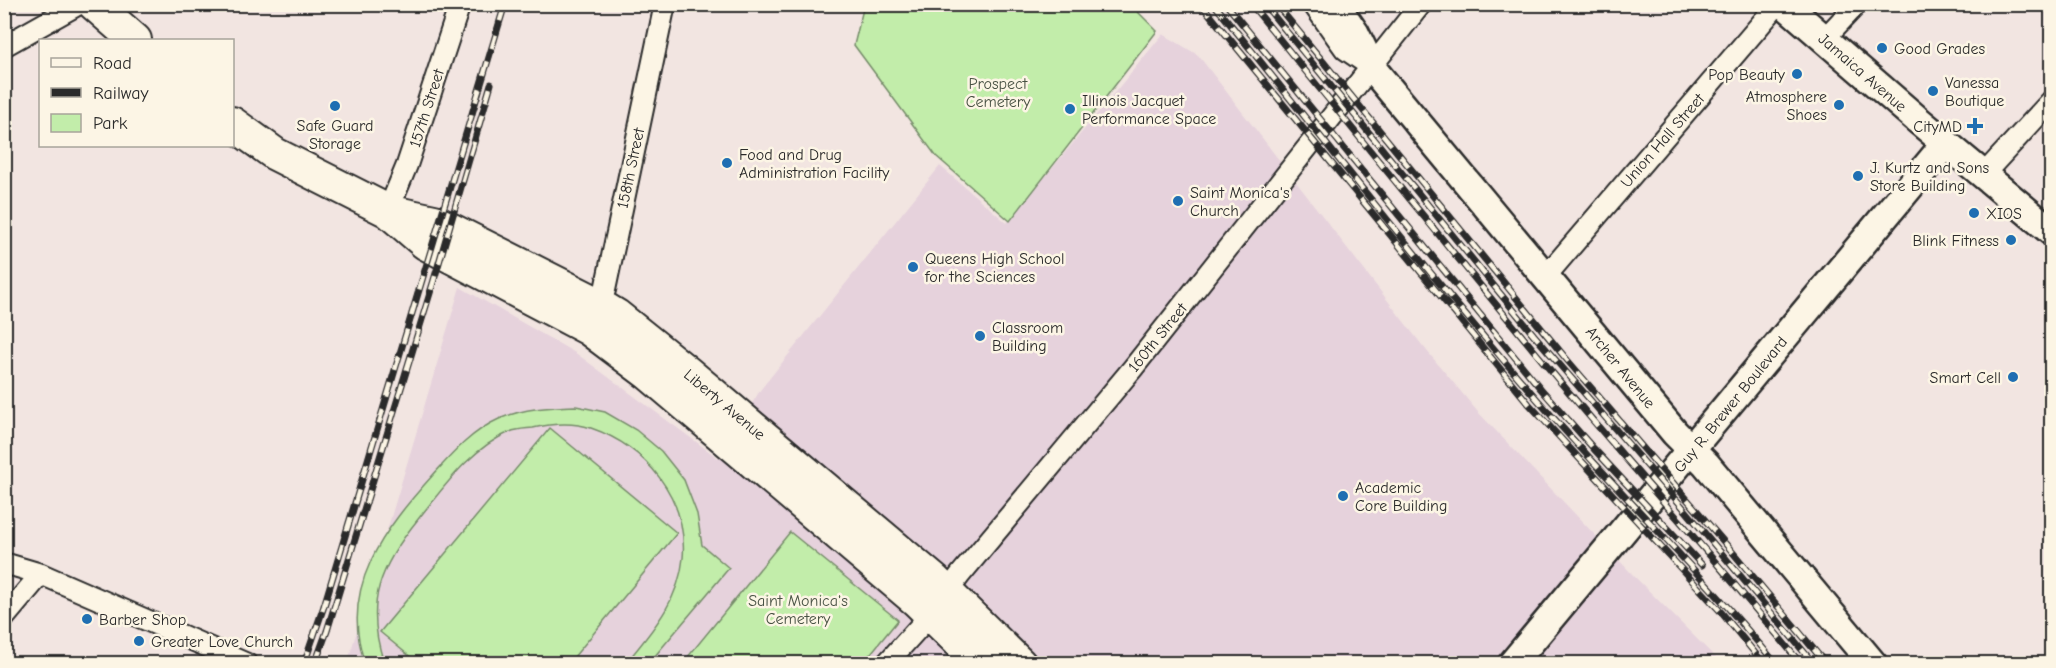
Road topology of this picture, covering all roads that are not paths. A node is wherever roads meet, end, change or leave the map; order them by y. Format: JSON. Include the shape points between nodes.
{"nodes":[{"id":1,"x":79,"y":4,"type":"edge"},
{"id":2,"x":93,"y":4,"type":"edge"},
{"id":3,"x":460,"y":4,"type":"edge"},
{"id":4,"x":665,"y":4,"type":"edge"},
{"id":5,"x":1313,"y":4,"type":"edge"},
{"id":6,"x":1335,"y":4,"type":"edge"},
{"id":7,"x":1421,"y":4,"type":"edge"},
{"id":8,"x":1778,"y":4,"type":"edge"},
{"id":9,"x":1784,"y":4,"type":"edge"},
{"id":10,"x":1857,"y":4,"type":"edge"},
{"id":11,"x":134,"y":39,"type":"edge"},
{"id":12,"x":1824,"y":39,"type":"junction"},
{"id":13,"x":4,"y":46,"type":"edge"},
{"id":14,"x":1372,"y":68,"type":"junction"},
{"id":15,"x":2052,"y":100,"type":"edge"},
{"id":16,"x":234,"y":124,"type":"edge"},
{"id":17,"x":1946,"y":143,"type":"junction"},
{"id":18,"x":1983,"y":174,"type":"junction"},
{"id":19,"x":388,"y":211,"type":"junction"},
{"id":20,"x":2052,"y":232,"type":"edge"},
{"id":21,"x":1546,"y":276,"type":"junction"},
{"id":22,"x":595,"y":318,"type":"junction"},
{"id":23,"x":1692,"y":449,"type":"junction"},
{"id":24,"x":4,"y":563,"type":"edge"},
{"id":25,"x":41,"y":574,"type":"junction"},
{"id":26,"x":939,"y":603,"type":"junction"},
{"id":27,"x":4,"y":618,"type":"edge"},
{"id":28,"x":221,"y":659,"type":"edge"},
{"id":29,"x":247,"y":663,"type":"edge"},
{"id":30,"x":886,"y":663,"type":"edge"},
{"id":31,"x":982,"y":663,"type":"edge"},
{"id":32,"x":1020,"y":663,"type":"edge"},
{"id":33,"x":1512,"y":663,"type":"edge"},
{"id":34,"x":1873,"y":663,"type":"edge"}],
"edges":[{"from":1,"to":13,"type":"street"},
{"from":2,"to":11,"type":"main road"},
{"from":3,"to":19,"type":"street","name":"157th Street"},
{"from":4,"to":22,"type":"street","name":"158th Street"},
{"from":5,"to":14,"type":"street","name":"Archer Avenue","via":[[1345,48]]},
{"from":6,"to":14,"type":"main road","name":"Archer Avenue"},
{"from":7,"to":14,"type":"street","name":"160th Street"},
{"from":8,"to":21,"type":"street","name":"Union Hall Street"},
{"from":9,"to":12,"type":"main road","name":"Jamaica Avenue"},
{"from":10,"to":12,"type":"street"},
{"from":12,"to":17,"type":"main road","name":"Jamaica Avenue"},
{"from":14,"to":21,"type":"main road","name":"Archer Avenue"},
{"from":14,"to":26,"type":"street","name":"160th Street"},
{"from":15,"to":18,"type":"street"},
{"from":16,"to":19,"type":"main road","name":"Liberty Avenue","via":[[275,154]]},
{"from":17,"to":18,"type":"main road","name":"Jamaica Avenue"},
{"from":17,"to":23,"type":"main road","name":"Guy R. Brewer Boulevard"},
{"from":18,"to":20,"type":"main road","name":"Jamaica Avenue"},
{"from":19,"to":22,"type":"main road","name":"Liberty Avenue","via":[[425,243]]},
{"from":21,"to":23,"type":"main road","name":"Archer Avenue"},
{"from":22,"to":26,"type":"main road","name":"Liberty Avenue","via":[[643,336],[688,373]]},
{"from":23,"to":33,"type":"main road","name":"Guy R. Brewer Boulevard"},
{"from":23,"to":34,"type":"main road","name":"Archer Avenue"},
{"from":24,"to":25,"type":"street"},
{"from":25,"to":27,"type":"street"},
{"from":25,"to":28,"type":"street"},
{"from":26,"to":30,"type":"street","name":"160th Street"},
{"from":26,"to":31,"type":"main road","name":"Liberty Avenue"},
{"from":26,"to":32,"type":"main road","name":"Liberty Avenue"},
{"from":28,"to":29,"type":"street"}]}
